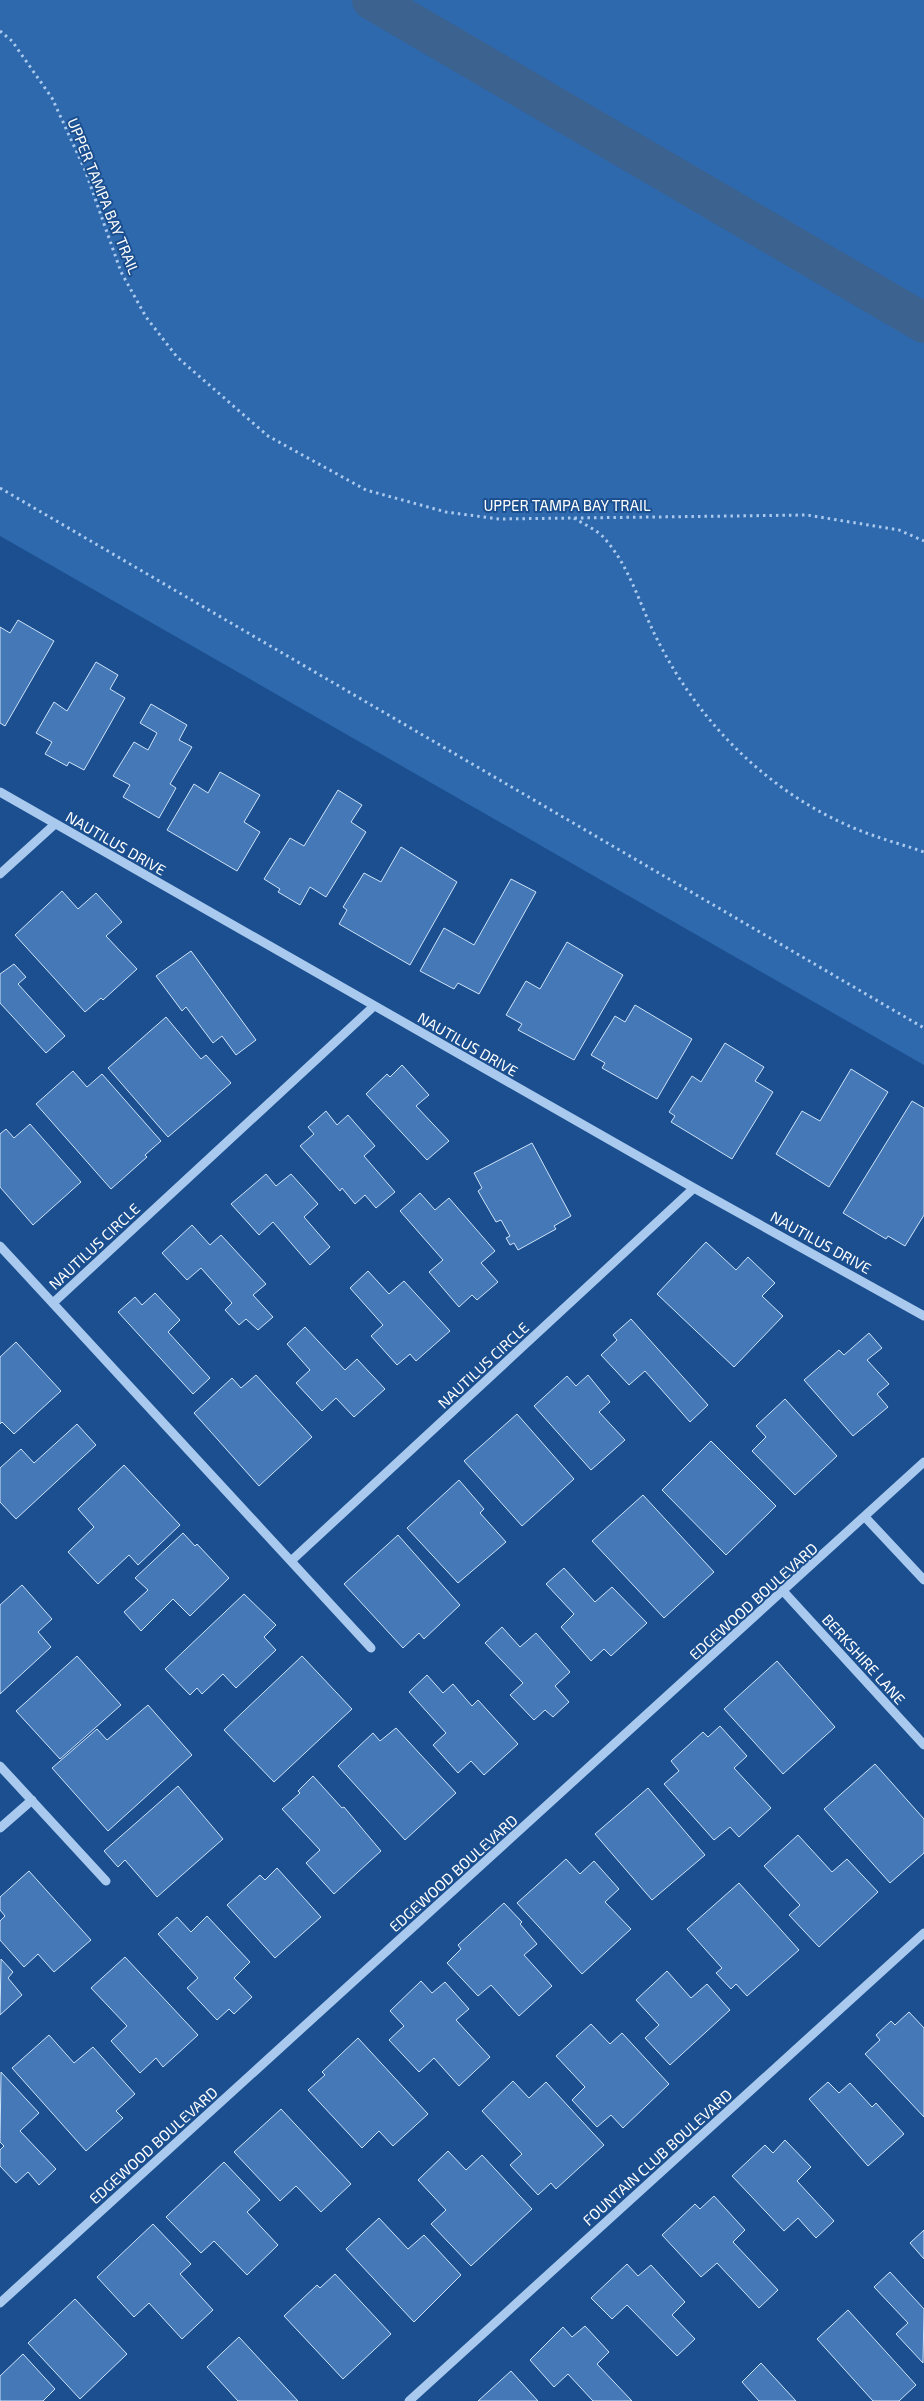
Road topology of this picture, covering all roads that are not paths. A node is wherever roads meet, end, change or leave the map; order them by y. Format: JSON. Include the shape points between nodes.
{"nodes":[{"id":1,"x":0,"y":792,"type":"edge"},
{"id":2,"x":55,"y":824,"type":"junction"},
{"id":3,"x":0,"y":874,"type":"edge"},
{"id":4,"x":374,"y":1006,"type":"junction"},
{"id":5,"x":694,"y":1188,"type":"junction"},
{"id":6,"x":0,"y":1246,"type":"edge"},
{"id":7,"x":53,"y":1303,"type":"junction"},
{"id":8,"x":924,"y":1316,"type":"edge"},
{"id":9,"x":924,"y":1462,"type":"edge"},
{"id":10,"x":865,"y":1517,"type":"junction"},
{"id":11,"x":291,"y":1561,"type":"junction"},
{"id":12,"x":924,"y":1580,"type":"edge"},
{"id":13,"x":784,"y":1592,"type":"junction"},
{"id":14,"x":371,"y":1648,"type":"dead end"},
{"id":15,"x":924,"y":1745,"type":"edge"},
{"id":16,"x":0,"y":1766,"type":"edge"},
{"id":17,"x":32,"y":1800,"type":"junction"},
{"id":18,"x":0,"y":1828,"type":"edge"},
{"id":19,"x":106,"y":1881,"type":"dead end"},
{"id":20,"x":924,"y":1933,"type":"edge"},
{"id":21,"x":0,"y":2303,"type":"edge"},
{"id":22,"x":409,"y":2401,"type":"edge"}],
"edges":[{"from":1,"to":2,"type":"street","name":"NAUTILUS DRIVE"},
{"from":2,"to":3,"type":"street"},
{"from":2,"to":4,"type":"street","name":"NAUTILUS DRIVE"},
{"from":4,"to":5,"type":"street","name":"NAUTILUS DRIVE"},
{"from":4,"to":7,"type":"street","name":"NAUTILUS CIRCLE"},
{"from":5,"to":8,"type":"street","name":"NAUTILUS DRIVE"},
{"from":5,"to":11,"type":"street","name":"NAUTILUS CIRCLE"},
{"from":6,"to":7,"type":"street","name":"NAUTILUS CIRCLE"},
{"from":7,"to":11,"type":"street","name":"NAUTILUS CIRCLE"},
{"from":9,"to":10,"type":"street","name":"EDGEWOOD BOULEVARD"},
{"from":10,"to":12,"type":"street"},
{"from":10,"to":13,"type":"street","name":"EDGEWOOD BOULEVARD"},
{"from":11,"to":14,"type":"street","name":"NAUTILUS CIRCLE"},
{"from":13,"to":15,"type":"street","name":"BERKSHIRE LANE"},
{"from":13,"to":21,"type":"street","name":"EDGEWOOD BOULEVARD"},
{"from":16,"to":17,"type":"street"},
{"from":17,"to":18,"type":"street"},
{"from":17,"to":19,"type":"street"},
{"from":20,"to":22,"type":"street","name":"FOUNTAIN CLUB BOULEVARD"}]}
